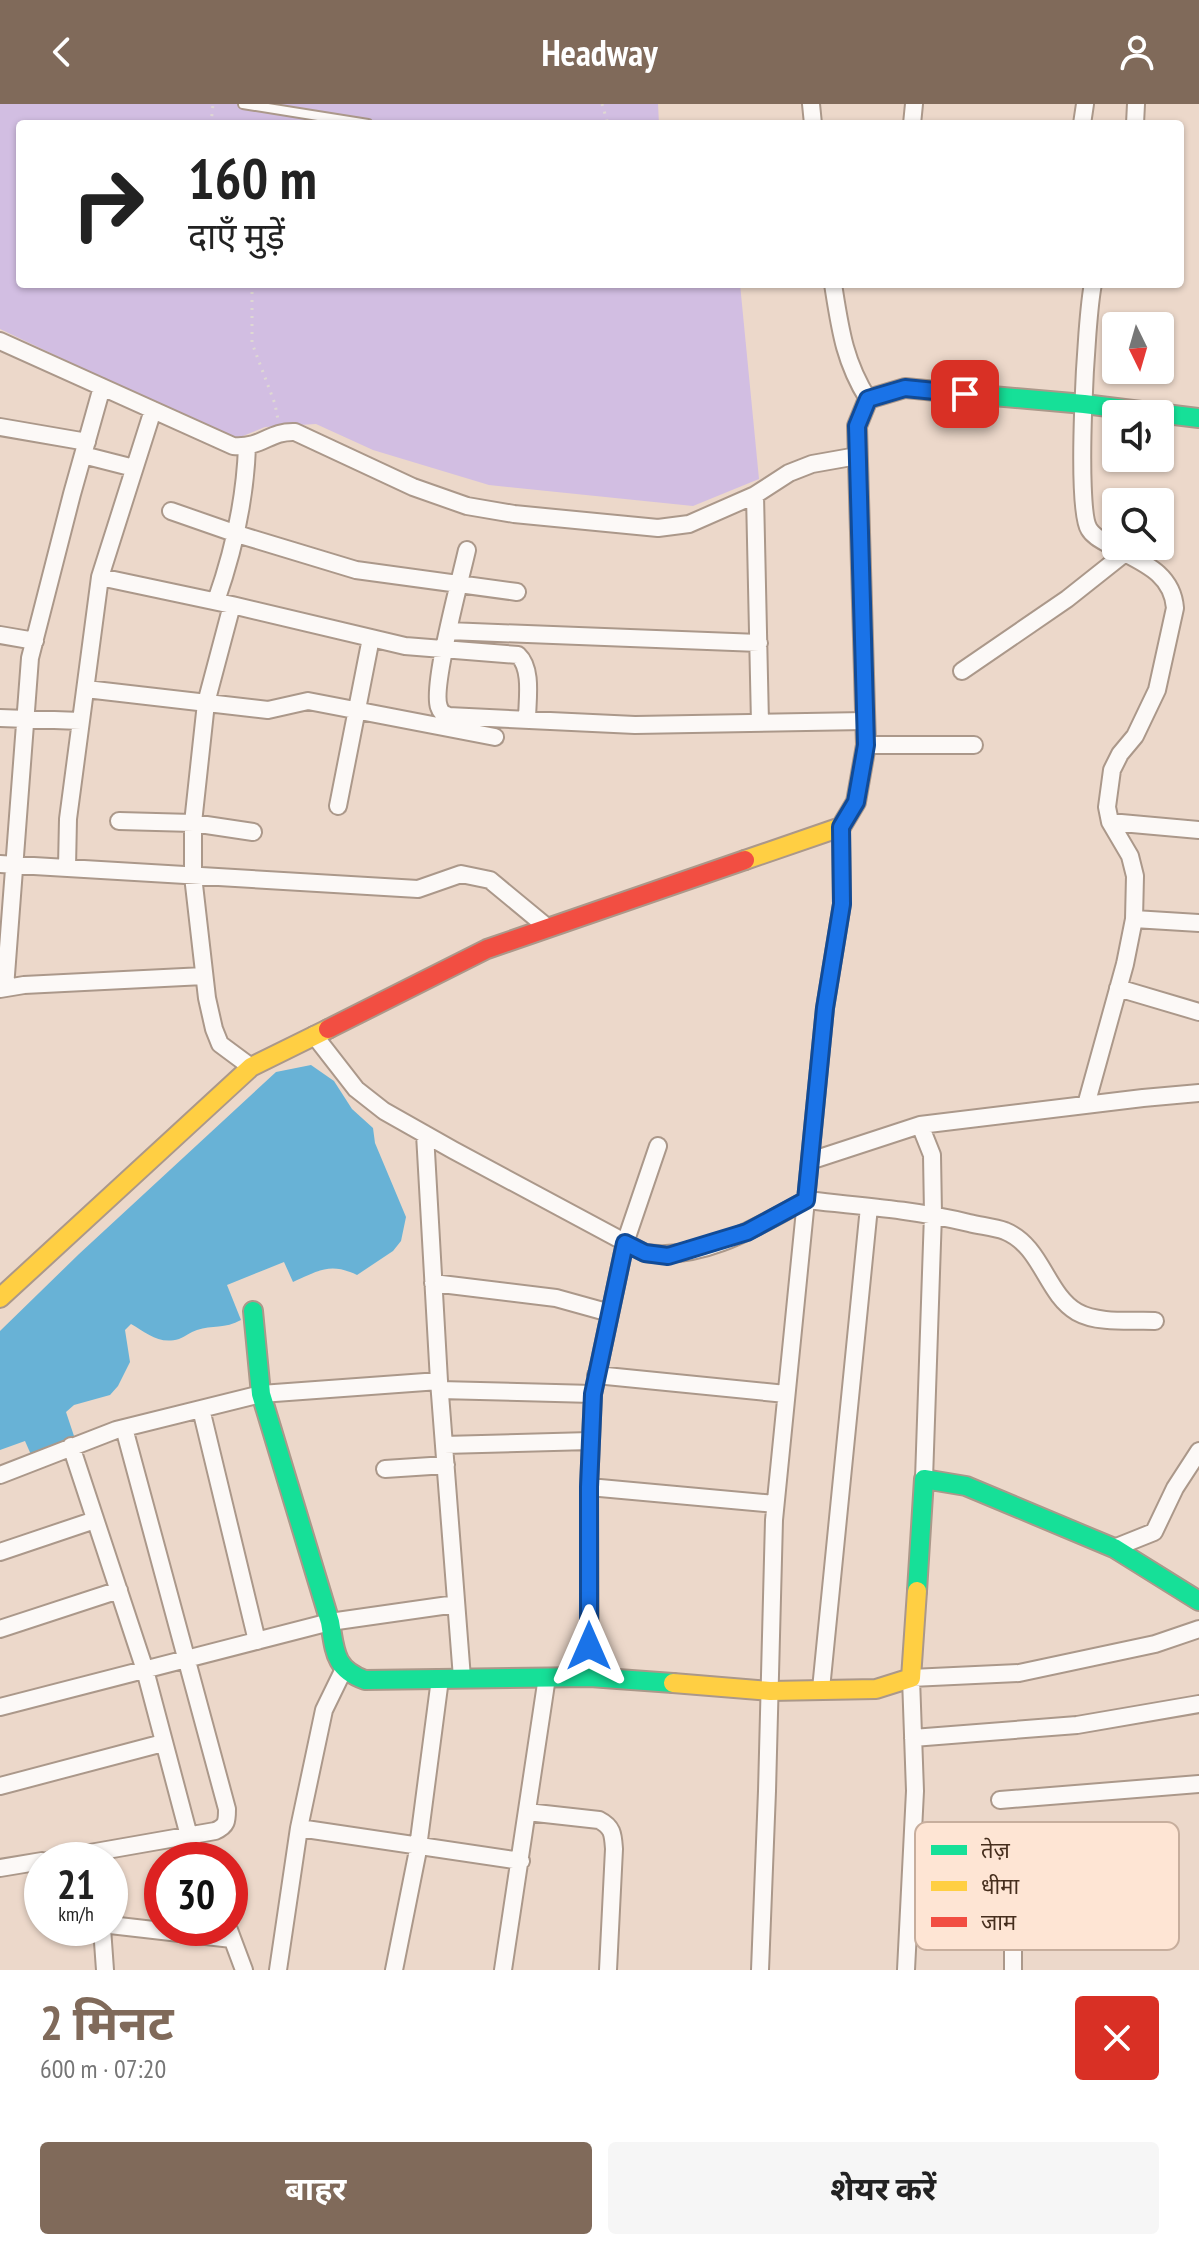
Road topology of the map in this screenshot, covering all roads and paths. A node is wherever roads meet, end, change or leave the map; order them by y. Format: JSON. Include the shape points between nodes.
{"nodes":[{"id":1,"x":243,"y":104,"type":"edge"},
{"id":2,"x":343,"y":120,"type":"edge"},
{"id":3,"x":252,"y":288,"type":"edge"},
{"id":4,"x":834,"y":288,"type":"edge"},
{"id":5,"x":1093,"y":288,"type":"edge"},
{"id":6,"x":0,"y":341,"type":"edge"},
{"id":7,"x":102,"y":387,"type":"junction"},
{"id":8,"x":868,"y":399,"type":"junction"},
{"id":9,"x":1084,"y":404,"type":"junction"},
{"id":10,"x":153,"y":410,"type":"junction"},
{"id":11,"x":1199,"y":418,"type":"edge"},
{"id":12,"x":0,"y":427,"type":"edge"},
{"id":13,"x":280,"y":431,"type":"junction"},
{"id":14,"x":247,"y":447,"type":"junction"},
{"id":15,"x":85,"y":448,"type":"junction"},
{"id":16,"x":857,"y":456,"type":"junction"},
{"id":17,"x":134,"y":468,"type":"junction"},
{"id":18,"x":755,"y":495,"type":"junction"},
{"id":19,"x":171,"y":511,"type":"dead end"},
{"id":20,"x":237,"y":534,"type":"junction"},
{"id":21,"x":1102,"y":540,"type":"edge"},
{"id":22,"x":467,"y":550,"type":"dead end"},
{"id":23,"x":1116,"y":560,"type":"edge"},
{"id":24,"x":1138,"y":560,"type":"edge"},
{"id":25,"x":100,"y":577,"type":"junction"},
{"id":26,"x":458,"y":586,"type":"junction"},
{"id":27,"x":517,"y":592,"type":"dead end"},
{"id":28,"x":224,"y":603,"type":"junction"},
{"id":29,"x":448,"y":631,"type":"junction"},
{"id":30,"x":0,"y":635,"type":"edge"},
{"id":31,"x":371,"y":638,"type":"junction"},
{"id":32,"x":35,"y":641,"type":"junction"},
{"id":33,"x":759,"y":643,"type":"junction"},
{"id":34,"x":444,"y":650,"type":"junction"},
{"id":35,"x":962,"y":671,"type":"dead end"},
{"id":36,"x":86,"y":689,"type":"junction"},
{"id":37,"x":206,"y":703,"type":"junction"},
{"id":38,"x":358,"y":711,"type":"junction"},
{"id":39,"x":0,"y":718,"type":"edge"},
{"id":40,"x":25,"y":719,"type":"junction"},
{"id":41,"x":527,"y":720,"type":"junction"},
{"id":42,"x":81,"y":721,"type":"junction"},
{"id":43,"x":865,"y":721,"type":"junction"},
{"id":44,"x":760,"y":723,"type":"junction"},
{"id":45,"x":495,"y":737,"type":"dead end"},
{"id":46,"x":866,"y":745,"type":"junction"},
{"id":47,"x":974,"y":745,"type":"dead end"},
{"id":48,"x":338,"y":806,"type":"dead end"},
{"id":49,"x":119,"y":821,"type":"dead end"},
{"id":50,"x":1110,"y":822,"type":"junction"},
{"id":51,"x":193,"y":823,"type":"junction"},
{"id":52,"x":841,"y":827,"type":"junction"},
{"id":53,"x":1199,"y":830,"type":"edge"},
{"id":54,"x":253,"y":832,"type":"dead end"},
{"id":55,"x":6,"y":865,"type":"edge"},
{"id":56,"x":67,"y":867,"type":"junction"},
{"id":57,"x":193,"y":876,"type":"junction"},
{"id":58,"x":1134,"y":919,"type":"junction"},
{"id":59,"x":1199,"y":923,"type":"edge"},
{"id":60,"x":548,"y":928,"type":"junction"},
{"id":61,"x":204,"y":976,"type":"junction"},
{"id":62,"x":1118,"y":988,"type":"junction"},
{"id":63,"x":3,"y":989,"type":"edge"},
{"id":64,"x":1199,"y":1012,"type":"edge"},
{"id":65,"x":314,"y":1035,"type":"junction"},
{"id":66,"x":251,"y":1067,"type":"junction"},
{"id":67,"x":1199,"y":1093,"type":"edge"},
{"id":68,"x":1086,"y":1105,"type":"junction"},
{"id":69,"x":920,"y":1125,"type":"junction"},
{"id":70,"x":425,"y":1134,"type":"junction"},
{"id":71,"x":658,"y":1146,"type":"dead end"},
{"id":72,"x":810,"y":1161,"type":"junction"},
{"id":73,"x":806,"y":1200,"type":"junction"},
{"id":74,"x":869,"y":1207,"type":"junction"},
{"id":75,"x":933,"y":1214,"type":"junction"},
{"id":76,"x":625,"y":1243,"type":"junction"},
{"id":77,"x":433,"y":1283,"type":"junction"},
{"id":78,"x":0,"y":1298,"type":"edge"},
{"id":79,"x":253,"y":1311,"type":"dead end"},
{"id":80,"x":610,"y":1313,"type":"junction"},
{"id":81,"x":1155,"y":1321,"type":"dead end"},
{"id":82,"x":596,"y":1375,"type":"junction"},
{"id":83,"x":440,"y":1386,"type":"junction"},
{"id":84,"x":261,"y":1394,"type":"junction"},
{"id":85,"x":593,"y":1394,"type":"junction"},
{"id":86,"x":786,"y":1394,"type":"junction"},
{"id":87,"x":201,"y":1409,"type":"junction"},
{"id":88,"x":124,"y":1428,"type":"junction"},
{"id":89,"x":590,"y":1441,"type":"junction"},
{"id":90,"x":444,"y":1445,"type":"junction"},
{"id":91,"x":71,"y":1446,"type":"junction"},
{"id":92,"x":1199,"y":1451,"type":"edge"},
{"id":93,"x":446,"y":1465,"type":"junction"},
{"id":94,"x":385,"y":1469,"type":"dead end"},
{"id":95,"x":0,"y":1475,"type":"edge"},
{"id":96,"x":924,"y":1479,"type":"junction"},
{"id":97,"x":589,"y":1487,"type":"junction"},
{"id":98,"x":775,"y":1504,"type":"junction"},
{"id":99,"x":95,"y":1520,"type":"junction"},
{"id":100,"x":1114,"y":1548,"type":"junction"},
{"id":101,"x":0,"y":1552,"type":"edge"},
{"id":102,"x":119,"y":1590,"type":"junction"},
{"id":103,"x":1199,"y":1601,"type":"edge"},
{"id":104,"x":456,"y":1604,"type":"junction"},
{"id":105,"x":330,"y":1622,"type":"junction"},
{"id":106,"x":0,"y":1629,"type":"edge"},
{"id":107,"x":1199,"y":1629,"type":"edge"},
{"id":108,"x":257,"y":1641,"type":"junction"},
{"id":109,"x":188,"y":1657,"type":"junction"},
{"id":110,"x":145,"y":1670,"type":"junction"},
{"id":111,"x":343,"y":1671,"type":"junction"},
{"id":112,"x":547,"y":1677,"type":"junction"},
{"id":113,"x":590,"y":1677,"type":"junction"},
{"id":114,"x":462,"y":1678,"type":"junction"},
{"id":115,"x":911,"y":1678,"type":"junction"},
{"id":116,"x":440,"y":1679,"type":"junction"},
{"id":117,"x":821,"y":1689,"type":"junction"},
{"id":118,"x":770,"y":1691,"type":"junction"},
{"id":119,"x":1199,"y":1704,"type":"edge"},
{"id":120,"x":0,"y":1707,"type":"edge"},
{"id":121,"x":913,"y":1738,"type":"junction"},
{"id":122,"x":163,"y":1743,"type":"junction"},
{"id":123,"x":1199,"y":1784,"type":"edge"},
{"id":124,"x":0,"y":1786,"type":"edge"},
{"id":125,"x":1000,"y":1800,"type":"dead end"},
{"id":126,"x":527,"y":1812,"type":"junction"},
{"id":127,"x":299,"y":1828,"type":"junction"},
{"id":128,"x":189,"y":1836,"type":"junction"},
{"id":129,"x":192,"y":1842,"type":"edge"},
{"id":130,"x":418,"y":1846,"type":"junction"},
{"id":131,"x":128,"y":1849,"type":"edge"},
{"id":132,"x":521,"y":1861,"type":"junction"},
{"id":133,"x":24,"y":1864,"type":"edge"},
{"id":134,"x":0,"y":1868,"type":"edge"},
{"id":135,"x":103,"y":1946,"type":"edge"},
{"id":136,"x":235,"y":1946,"type":"edge"},
{"id":137,"x":105,"y":1970,"type":"edge"},
{"id":138,"x":244,"y":1970,"type":"edge"},
{"id":139,"x":278,"y":1970,"type":"edge"},
{"id":140,"x":394,"y":1970,"type":"edge"},
{"id":141,"x":503,"y":1970,"type":"edge"},
{"id":142,"x":608,"y":1970,"type":"edge"},
{"id":143,"x":760,"y":1970,"type":"edge"},
{"id":144,"x":906,"y":1970,"type":"edge"}],
"edges":[{"from":1,"to":2,"type":"lane"},
{"from":3,"to":13,"type":"path","via":[[252,343]]},
{"from":4,"to":8,"type":"street","via":[[844,352]]},
{"from":5,"to":9,"type":"street"},
{"from":6,"to":7,"type":"street"},
{"from":7,"to":10,"type":"street"},
{"from":7,"to":15,"type":"street"},
{"from":8,"to":9,"type":"main road","via":[[905,388]]},
{"from":8,"to":16,"type":"main road","via":[[857,426]]},
{"from":9,"to":11,"type":"main road"},
{"from":9,"to":21,"type":"street","via":[[1084,521]]},
{"from":10,"to":14,"type":"street","via":[[233,446]]},
{"from":10,"to":17,"type":"street"},
{"from":12,"to":15,"type":"street"},
{"from":13,"to":14,"type":"street"},
{"from":13,"to":18,"type":"street","via":[[308,436],[413,487],[467,506],[514,514],[658,528],[689,524]]},
{"from":14,"to":20,"type":"street"},
{"from":15,"to":17,"type":"street"},
{"from":15,"to":32,"type":"street"},
{"from":16,"to":18,"type":"street","via":[[812,464]]},
{"from":16,"to":43,"type":"main road"},
{"from":17,"to":25,"type":"street"},
{"from":18,"to":33,"type":"street"},
{"from":19,"to":20,"type":"street"},
{"from":20,"to":26,"type":"street","via":[[356,570]]},
{"from":20,"to":28,"type":"street"},
{"from":22,"to":26,"type":"street"},
{"from":23,"to":35,"type":"street"},
{"from":24,"to":50,"type":"street","via":[[1168,581],[1175,608],[1157,690],[1112,770]]},
{"from":25,"to":28,"type":"street"},
{"from":25,"to":36,"type":"street"},
{"from":26,"to":27,"type":"street"},
{"from":26,"to":29,"type":"street"},
{"from":28,"to":31,"type":"street"},
{"from":28,"to":37,"type":"street"},
{"from":29,"to":33,"type":"street"},
{"from":29,"to":34,"type":"street"},
{"from":30,"to":32,"type":"street"},
{"from":31,"to":34,"type":"street"},
{"from":31,"to":38,"type":"street"},
{"from":32,"to":40,"type":"street"},
{"from":33,"to":44,"type":"street"},
{"from":34,"to":41,"type":"street","via":[[518,655],[524,660]]},
{"from":34,"to":41,"type":"street","via":[[437,697],[442,712]]},
{"from":36,"to":37,"type":"street"},
{"from":36,"to":42,"type":"street"},
{"from":37,"to":38,"type":"street","via":[[268,710],[308,701]]},
{"from":37,"to":51,"type":"street"},
{"from":38,"to":45,"type":"street"},
{"from":38,"to":48,"type":"street"},
{"from":39,"to":40,"type":"street"},
{"from":40,"to":42,"type":"street"},
{"from":40,"to":55,"type":"street"},
{"from":41,"to":44,"type":"street"},
{"from":42,"to":56,"type":"street"},
{"from":43,"to":44,"type":"street"},
{"from":43,"to":46,"type":"main road"},
{"from":46,"to":47,"type":"street"},
{"from":46,"to":52,"type":"main road","via":[[856,802]]},
{"from":49,"to":51,"type":"street"},
{"from":50,"to":53,"type":"street"},
{"from":50,"to":58,"type":"street","via":[[1135,876]]},
{"from":51,"to":54,"type":"street"},
{"from":51,"to":57,"type":"street"},
{"from":52,"to":60,"type":"main road"},
{"from":52,"to":72,"type":"street","via":[[842,904],[825,1008]]},
{"from":55,"to":56,"type":"street"},
{"from":55,"to":63,"type":"street"},
{"from":56,"to":57,"type":"street"},
{"from":57,"to":60,"type":"street","via":[[418,889],[461,874],[490,880]]},
{"from":57,"to":61,"type":"street"},
{"from":58,"to":59,"type":"street"},
{"from":58,"to":62,"type":"street"},
{"from":60,"to":65,"type":"main road","via":[[487,949]]},
{"from":61,"to":63,"type":"street"},
{"from":61,"to":66,"type":"street","via":[[220,1044]]},
{"from":62,"to":64,"type":"street"},
{"from":62,"to":68,"type":"street"},
{"from":65,"to":66,"type":"main road"},
{"from":65,"to":70,"type":"street","via":[[356,1089]]},
{"from":66,"to":78,"type":"main road"},
{"from":67,"to":68,"type":"street"},
{"from":68,"to":69,"type":"street"},
{"from":69,"to":72,"type":"street"},
{"from":69,"to":75,"type":"street","via":[[932,1155]]},
{"from":70,"to":76,"type":"street"},
{"from":70,"to":77,"type":"street"},
{"from":71,"to":76,"type":"street"},
{"from":72,"to":73,"type":"street"},
{"from":73,"to":74,"type":"street"},
{"from":73,"to":76,"type":"street","via":[[747,1232],[678,1254],[645,1253]]},
{"from":73,"to":86,"type":"street"},
{"from":74,"to":75,"type":"street"},
{"from":74,"to":117,"type":"street"},
{"from":75,"to":81,"type":"street","via":[[1005,1231],[1020,1241],[1077,1312]]},
{"from":75,"to":96,"type":"street"},
{"from":76,"to":80,"type":"street"},
{"from":77,"to":80,"type":"street","via":[[556,1298]]},
{"from":77,"to":83,"type":"street"},
{"from":79,"to":84,"type":"main road"},
{"from":80,"to":82,"type":"street"},
{"from":82,"to":85,"type":"street"},
{"from":82,"to":86,"type":"street"},
{"from":83,"to":84,"type":"street"},
{"from":83,"to":85,"type":"street"},
{"from":83,"to":90,"type":"street"},
{"from":84,"to":87,"type":"street"},
{"from":84,"to":105,"type":"main road"},
{"from":85,"to":89,"type":"street"},
{"from":86,"to":98,"type":"street"},
{"from":87,"to":88,"type":"street"},
{"from":87,"to":108,"type":"street"},
{"from":88,"to":91,"type":"street"},
{"from":88,"to":109,"type":"street"},
{"from":89,"to":90,"type":"street"},
{"from":89,"to":97,"type":"street"},
{"from":90,"to":93,"type":"street"},
{"from":91,"to":95,"type":"street"},
{"from":91,"to":99,"type":"street"},
{"from":92,"to":100,"type":"street","via":[[1154,1532]]},
{"from":93,"to":94,"type":"street"},
{"from":93,"to":104,"type":"street"},
{"from":96,"to":100,"type":"main road","via":[[966,1486]]},
{"from":96,"to":115,"type":"main road"},
{"from":97,"to":98,"type":"street"},
{"from":97,"to":113,"type":"street"},
{"from":98,"to":118,"type":"street"},
{"from":99,"to":101,"type":"street"},
{"from":99,"to":102,"type":"street"},
{"from":100,"to":103,"type":"main road"},
{"from":102,"to":106,"type":"street"},
{"from":102,"to":110,"type":"street"},
{"from":104,"to":105,"type":"street"},
{"from":104,"to":114,"type":"street"},
{"from":105,"to":108,"type":"street"},
{"from":105,"to":111,"type":"main road"},
{"from":107,"to":115,"type":"street","via":[[1155,1644],[1019,1673]]},
{"from":108,"to":109,"type":"street"},
{"from":109,"to":110,"type":"street"},
{"from":109,"to":128,"type":"street","via":[[227,1817],[223,1828]]},
{"from":110,"to":120,"type":"street"},
{"from":110,"to":122,"type":"street"},
{"from":111,"to":116,"type":"main road","via":[[365,1680]]},
{"from":111,"to":127,"type":"street","via":[[324,1710]]},
{"from":112,"to":113,"type":"main road"},
{"from":112,"to":114,"type":"main road"},
{"from":112,"to":126,"type":"street"},
{"from":113,"to":118,"type":"main road"},
{"from":114,"to":116,"type":"main road"},
{"from":115,"to":117,"type":"main road","via":[[876,1689]]},
{"from":115,"to":121,"type":"street"},
{"from":116,"to":130,"type":"street"},
{"from":117,"to":118,"type":"main road"},
{"from":118,"to":143,"type":"street"},
{"from":119,"to":121,"type":"street","via":[[1077,1725]]},
{"from":121,"to":144,"type":"street"},
{"from":122,"to":124,"type":"street"},
{"from":122,"to":128,"type":"street"},
{"from":123,"to":125,"type":"street"},
{"from":126,"to":132,"type":"street"},
{"from":126,"to":142,"type":"street","via":[[609,1825],[614,1849]]},
{"from":127,"to":130,"type":"street"},
{"from":127,"to":139,"type":"street"},
{"from":128,"to":129,"type":"street"},
{"from":128,"to":131,"type":"street"},
{"from":130,"to":132,"type":"street"},
{"from":130,"to":140,"type":"street"},
{"from":132,"to":141,"type":"street"},
{"from":133,"to":134,"type":"street"},
{"from":135,"to":137,"type":"street"},
{"from":136,"to":138,"type":"street"}]}
